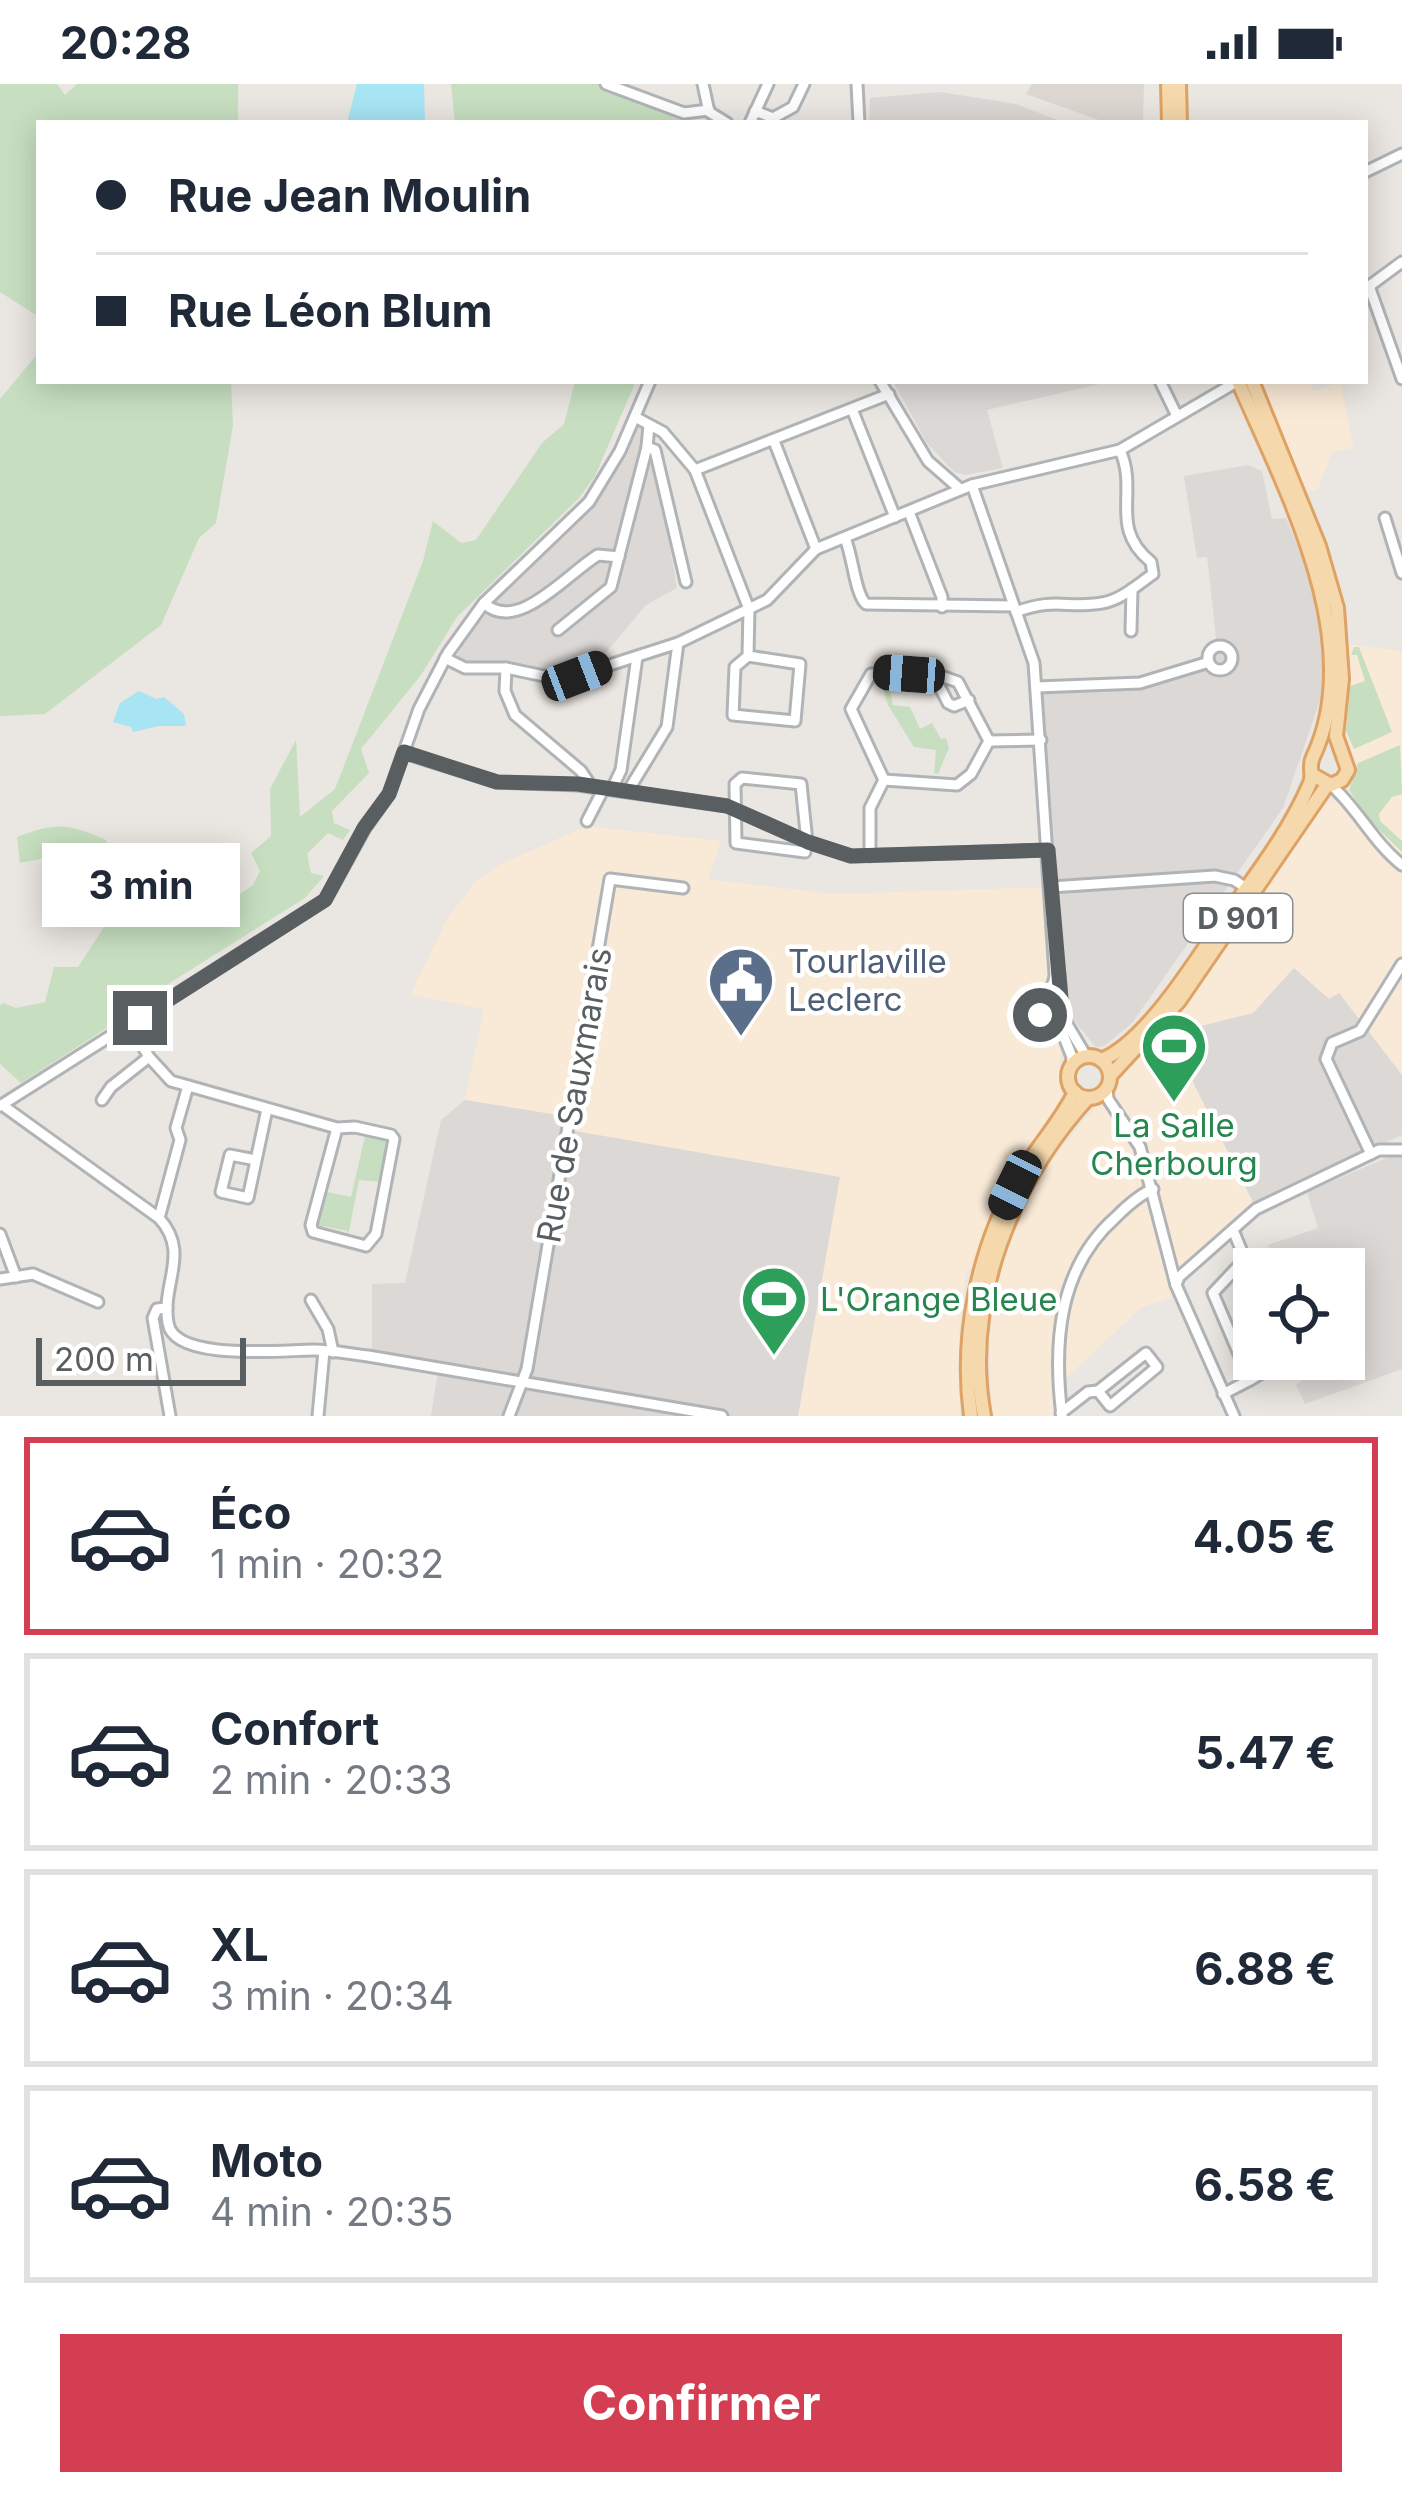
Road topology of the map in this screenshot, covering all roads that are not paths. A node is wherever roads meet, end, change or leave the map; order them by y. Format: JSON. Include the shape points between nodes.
{"nodes":[{"id":1,"x":606,"y":84,"type":"edge"},
{"id":2,"x":703,"y":84,"type":"edge"},
{"id":3,"x":768,"y":84,"type":"edge"},
{"id":4,"x":804,"y":84,"type":"edge"},
{"id":5,"x":1168,"y":84,"type":"edge"},
{"id":6,"x":1179,"y":84,"type":"edge"},
{"id":7,"x":856,"y":87,"type":"edge"},
{"id":8,"x":709,"y":110,"type":"junction"},
{"id":9,"x":755,"y":111,"type":"junction"},
{"id":10,"x":723,"y":120,"type":"edge"},
{"id":11,"x":751,"y":120,"type":"edge"},
{"id":12,"x":859,"y":120,"type":"edge"},
{"id":13,"x":1169,"y":120,"type":"edge"},
{"id":14,"x":1180,"y":120,"type":"edge"},
{"id":15,"x":1402,"y":154,"type":"edge"},
{"id":16,"x":1368,"y":171,"type":"edge"},
{"id":17,"x":1402,"y":262,"type":"edge"},
{"id":18,"x":1368,"y":287,"type":"edge"},
{"id":19,"x":1368,"y":291,"type":"edge"},
{"id":20,"x":1402,"y":380,"type":"edge"},
{"id":21,"x":649,"y":384,"type":"edge"},
{"id":22,"x":882,"y":384,"type":"edge"},
{"id":23,"x":1161,"y":384,"type":"edge"},
{"id":24,"x":1233,"y":384,"type":"edge"},
{"id":25,"x":1239,"y":384,"type":"edge"},
{"id":26,"x":1253,"y":384,"type":"edge"},
{"id":27,"x":889,"y":394,"type":"junction"},
{"id":28,"x":852,"y":409,"type":"junction"},
{"id":29,"x":1177,"y":416,"type":"junction"},
{"id":30,"x":635,"y":418,"type":"junction"},
{"id":31,"x":649,"y":425,"type":"junction"},
{"id":32,"x":774,"y":441,"type":"junction"},
{"id":33,"x":647,"y":447,"type":"junction"},
{"id":34,"x":1120,"y":450,"type":"junction"},
{"id":35,"x":695,"y":470,"type":"junction"},
{"id":36,"x":972,"y":484,"type":"junction"},
{"id":37,"x":956,"y":486,"type":"junction"},
{"id":38,"x":909,"y":512,"type":"junction"},
{"id":39,"x":896,"y":518,"type":"junction"},
{"id":40,"x":1385,"y":518,"type":"dead end"},
{"id":41,"x":845,"y":538,"type":"junction"},
{"id":42,"x":816,"y":549,"type":"junction"},
{"id":43,"x":619,"y":557,"type":"junction"},
{"id":44,"x":1402,"y":573,"type":"edge"},
{"id":45,"x":686,"y":582,"type":"dead end"},
{"id":46,"x":1132,"y":589,"type":"junction"},
{"id":47,"x":1107,"y":602,"type":"junction"},
{"id":48,"x":484,"y":603,"type":"junction"},
{"id":49,"x":942,"y":607,"type":"junction"},
{"id":50,"x":749,"y":609,"type":"junction"},
{"id":51,"x":1014,"y":609,"type":"junction"},
{"id":52,"x":1131,"y":610,"type":"junction"},
{"id":53,"x":558,"y":630,"type":"dead end"},
{"id":54,"x":1131,"y":632,"type":"dead end"},
{"id":55,"x":678,"y":643,"type":"junction"},
{"id":56,"x":748,"y":656,"type":"junction"},
{"id":57,"x":637,"y":657,"type":"junction"},
{"id":58,"x":445,"y":658,"type":"junction"},
{"id":59,"x":1209,"y":662,"type":"dead end"},
{"id":60,"x":506,"y":668,"type":"junction"},
{"id":61,"x":934,"y":676,"type":"junction"},
{"id":62,"x":1037,"y":687,"type":"junction"},
{"id":63,"x":969,"y":700,"type":"junction"},
{"id":64,"x":1041,"y":740,"type":"junction"},
{"id":65,"x":989,"y":741,"type":"junction"},
{"id":66,"x":1318,"y":751,"type":"junction"},
{"id":67,"x":404,"y":752,"type":"junction"},
{"id":68,"x":1345,"y":754,"type":"junction"},
{"id":69,"x":1313,"y":775,"type":"junction"},
{"id":70,"x":619,"y":776,"type":"junction"},
{"id":71,"x":634,"y":780,"type":"junction"},
{"id":72,"x":884,"y":780,"type":"junction"},
{"id":73,"x":1333,"y":783,"type":"junction"},
{"id":74,"x":590,"y":786,"type":"junction"},
{"id":75,"x":608,"y":788,"type":"junction"},
{"id":76,"x":628,"y":791,"type":"junction"},
{"id":77,"x":735,"y":810,"type":"junction"},
{"id":78,"x":587,"y":820,"type":"dead end"},
{"id":79,"x":808,"y":842,"type":"junction"},
{"id":80,"x":1048,"y":850,"type":"junction"},
{"id":81,"x":870,"y":856,"type":"junction"},
{"id":82,"x":1402,"y":865,"type":"edge"},
{"id":83,"x":1240,"y":884,"type":"junction"},
{"id":84,"x":1054,"y":886,"type":"junction"},
{"id":85,"x":683,"y":888,"type":"dead end"},
{"id":86,"x":1402,"y":964,"type":"edge"},
{"id":87,"x":1048,"y":994,"type":"junction"},
{"id":88,"x":1061,"y":999,"type":"junction"},
{"id":89,"x":1059,"y":1017,"type":"junction"},
{"id":90,"x":130,"y":1024,"type":"junction"},
{"id":91,"x":1086,"y":1056,"type":"junction"},
{"id":92,"x":149,"y":1057,"type":"junction"},
{"id":93,"x":1101,"y":1060,"type":"junction"},
{"id":94,"x":1071,"y":1067,"type":"junction"},
{"id":95,"x":188,"y":1086,"type":"junction"},
{"id":96,"x":1097,"y":1092,"type":"junction"},
{"id":97,"x":102,"y":1100,"type":"dead end"},
{"id":98,"x":1,"y":1106,"type":"edge"},
{"id":99,"x":267,"y":1109,"type":"junction"},
{"id":100,"x":337,"y":1128,"type":"junction"},
{"id":101,"x":1402,"y":1150,"type":"edge"},
{"id":102,"x":1371,"y":1154,"type":"junction"},
{"id":103,"x":256,"y":1160,"type":"junction"},
{"id":104,"x":1154,"y":1189,"type":"junction"},
{"id":105,"x":159,"y":1217,"type":"junction"},
{"id":106,"x":1233,"y":1230,"type":"junction"},
{"id":107,"x":0,"y":1234,"type":"edge"},
{"id":108,"x":1241,"y":1248,"type":"edge"},
{"id":109,"x":1233,"y":1271,"type":"edge"},
{"id":110,"x":16,"y":1276,"type":"junction"},
{"id":111,"x":0,"y":1279,"type":"edge"},
{"id":112,"x":1176,"y":1286,"type":"junction"},
{"id":113,"x":311,"y":1300,"type":"dead end"},
{"id":114,"x":98,"y":1302,"type":"dead end"},
{"id":115,"x":166,"y":1307,"type":"junction"},
{"id":116,"x":1233,"y":1340,"type":"edge"},
{"id":117,"x":328,"y":1351,"type":"junction"},
{"id":118,"x":1250,"y":1380,"type":"edge"},
{"id":119,"x":523,"y":1382,"type":"junction"},
{"id":120,"x":1098,"y":1391,"type":"junction"},
{"id":121,"x":1223,"y":1394,"type":"junction"},
{"id":122,"x":620,"y":1399,"type":"junction"},
{"id":123,"x":1061,"y":1415,"type":"edge"},
{"id":124,"x":170,"y":1416,"type":"edge"},
{"id":125,"x":317,"y":1416,"type":"edge"},
{"id":126,"x":509,"y":1416,"type":"edge"},
{"id":127,"x":624,"y":1416,"type":"edge"},
{"id":128,"x":722,"y":1416,"type":"edge"},
{"id":129,"x":971,"y":1416,"type":"edge"},
{"id":130,"x":984,"y":1416,"type":"edge"},
{"id":131,"x":1234,"y":1416,"type":"edge"}],
"edges":[{"from":1,"to":8,"type":"street","via":[[685,112]]},
{"from":2,"to":8,"type":"street"},
{"from":3,"to":9,"type":"street"},
{"from":4,"to":9,"type":"street","via":[[793,107],[773,118]]},
{"from":5,"to":13,"type":"main road"},
{"from":6,"to":14,"type":"main road"},
{"from":7,"to":12,"type":"street"},
{"from":8,"to":10,"type":"street"},
{"from":9,"to":11,"type":"street"},
{"from":15,"to":16,"type":"street"},
{"from":17,"to":18,"type":"street"},
{"from":19,"to":20,"type":"street"},
{"from":21,"to":30,"type":"street"},
{"from":22,"to":27,"type":"street"},
{"from":23,"to":29,"type":"street"},
{"from":24,"to":29,"type":"street"},
{"from":25,"to":66,"type":"main road","via":[[1322,590],[1330,678]]},
{"from":26,"to":68,"type":"main road","via":[[1336,608],[1336,736]]},
{"from":27,"to":28,"type":"street"},
{"from":27,"to":37,"type":"street","via":[[928,461]]},
{"from":28,"to":32,"type":"street"},
{"from":28,"to":39,"type":"street"},
{"from":29,"to":34,"type":"street"},
{"from":30,"to":31,"type":"street"},
{"from":30,"to":48,"type":"street","via":[[589,502]]},
{"from":31,"to":33,"type":"street"},
{"from":31,"to":35,"type":"street"},
{"from":32,"to":35,"type":"street"},
{"from":32,"to":42,"type":"street"},
{"from":33,"to":43,"type":"street"},
{"from":33,"to":45,"type":"street","via":[[655,450]]},
{"from":34,"to":36,"type":"street"},
{"from":34,"to":46,"type":"street","via":[[1128,532],[1154,568]]},
{"from":35,"to":50,"type":"street"},
{"from":36,"to":37,"type":"street"},
{"from":36,"to":51,"type":"street"},
{"from":37,"to":38,"type":"street"},
{"from":38,"to":39,"type":"street"},
{"from":38,"to":49,"type":"street"},
{"from":39,"to":41,"type":"street"},
{"from":40,"to":44,"type":"street"},
{"from":41,"to":42,"type":"street"},
{"from":41,"to":49,"type":"street","via":[[863,602]]},
{"from":42,"to":50,"type":"street"},
{"from":43,"to":48,"type":"street","via":[[598,555],[511,613]]},
{"from":43,"to":53,"type":"street","via":[[610,586]]},
{"from":46,"to":47,"type":"street"},
{"from":46,"to":52,"type":"street"},
{"from":47,"to":51,"type":"street"},
{"from":47,"to":52,"type":"street"},
{"from":48,"to":58,"type":"street"},
{"from":49,"to":51,"type":"street"},
{"from":50,"to":55,"type":"street"},
{"from":50,"to":56,"type":"street"},
{"from":51,"to":62,"type":"street"},
{"from":52,"to":54,"type":"street"},
{"from":55,"to":57,"type":"street"},
{"from":55,"to":71,"type":"street","via":[[668,728]]},
{"from":56,"to":56,"type":"street","via":[[800,664],[794,722],[733,715],[735,667]]},
{"from":57,"to":60,"type":"street","via":[[563,680]]},
{"from":57,"to":70,"type":"street"},
{"from":58,"to":60,"type":"street","via":[[466,668]]},
{"from":58,"to":67,"type":"street"},
{"from":59,"to":62,"type":"street","via":[[1140,683]]},
{"from":60,"to":74,"type":"street","via":[[514,715]]},
{"from":61,"to":63,"type":"street","via":[[958,682]]},
{"from":61,"to":63,"type":"street","via":[[948,703]]},
{"from":61,"to":72,"type":"street","via":[[871,674],[853,700]]},
{"from":62,"to":64,"type":"street"},
{"from":63,"to":65,"type":"street"},
{"from":64,"to":65,"type":"street"},
{"from":64,"to":80,"type":"street"},
{"from":65,"to":72,"type":"street","via":[[957,785]]},
{"from":66,"to":68,"type":"main road"},
{"from":66,"to":69,"type":"main road"},
{"from":67,"to":74,"type":"street","via":[[497,782]]},
{"from":67,"to":90,"type":"street","via":[[389,794],[320,905]]},
{"from":68,"to":73,"type":"main road","via":[[1349,766]]},
{"from":69,"to":73,"type":"main road"},
{"from":69,"to":83,"type":"main road","number":"D 901","via":[[1289,824]]},
{"from":70,"to":71,"type":"street"},
{"from":70,"to":75,"type":"street"},
{"from":71,"to":76,"type":"street"},
{"from":72,"to":81,"type":"street","via":[[871,808]]},
{"from":73,"to":82,"type":"street"},
{"from":73,"to":96,"type":"main road","number":"D 901","via":[[1188,988]]},
{"from":74,"to":75,"type":"street"},
{"from":75,"to":76,"type":"street"},
{"from":75,"to":78,"type":"street"},
{"from":76,"to":77,"type":"street"},
{"from":77,"to":79,"type":"street"},
{"from":77,"to":79,"type":"street","via":[[736,843],[801,853]]},
{"from":77,"to":79,"type":"street","via":[[737,780],[797,782]]},
{"from":79,"to":81,"type":"street"},
{"from":80,"to":81,"type":"street"},
{"from":80,"to":84,"type":"street"},
{"from":83,"to":84,"type":"street","via":[[1215,876]]},
{"from":83,"to":93,"type":"main road","number":"D 901","via":[[1199,956],[1145,1024]]},
{"from":84,"to":87,"type":"street","via":[[1055,982]]},
{"from":84,"to":88,"type":"street"},
{"from":85,"to":119,"type":"street","name":"Rue de Sauxmarais","via":[[610,879]]},
{"from":86,"to":102,"type":"street","via":[[1360,1031],[1332,1043],[1326,1059]]},
{"from":87,"to":88,"type":"street"},
{"from":87,"to":89,"type":"street","via":[[1038,1012]]},
{"from":88,"to":89,"type":"street"},
{"from":89,"to":91,"type":"street"},
{"from":89,"to":94,"type":"street"},
{"from":90,"to":92,"type":"street"},
{"from":90,"to":98,"type":"street"},
{"from":91,"to":93,"type":"main road"},
{"from":91,"to":94,"type":"main road"},
{"from":92,"to":95,"type":"street","via":[[164,1076]]},
{"from":92,"to":97,"type":"street"},
{"from":93,"to":96,"type":"main road"},
{"from":94,"to":96,"type":"main road","via":[[1068,1080]]},
{"from":95,"to":99,"type":"street"},
{"from":95,"to":105,"type":"street"},
{"from":96,"to":104,"type":"street","via":[[1140,1147]]},
{"from":96,"to":129,"type":"main road","number":"D 901","via":[[1015,1185],[990,1241],[973,1307]]},
{"from":96,"to":130,"type":"main road","number":"D 901","via":[[1036,1170],[999,1248],[980,1339]]},
{"from":98,"to":105,"type":"street"},
{"from":99,"to":100,"type":"street"},
{"from":99,"to":103,"type":"street"},
{"from":100,"to":100,"type":"street","via":[[394,1139],[376,1234],[366,1246],[311,1225]]},
{"from":101,"to":102,"type":"street"},
{"from":102,"to":106,"type":"street","via":[[1256,1209]]},
{"from":103,"to":103,"type":"street","via":[[248,1198],[221,1192],[230,1155]]},
{"from":104,"to":112,"type":"street"},
{"from":104,"to":123,"type":"street","via":[[1097,1234],[1073,1271],[1059,1341]]},
{"from":105,"to":115,"type":"street","via":[[175,1241]]},
{"from":106,"to":108,"type":"street"},
{"from":106,"to":112,"type":"street"},
{"from":107,"to":110,"type":"street"},
{"from":109,"to":116,"type":"street","via":[[1213,1293]]},
{"from":110,"to":111,"type":"street"},
{"from":110,"to":114,"type":"street","via":[[38,1275]]},
{"from":112,"to":121,"type":"street"},
{"from":113,"to":117,"type":"street","via":[[328,1329]]},
{"from":115,"to":117,"type":"street","via":[[172,1335],[197,1347]]},
{"from":115,"to":124,"type":"street","via":[[153,1318]]},
{"from":117,"to":119,"type":"street"},
{"from":117,"to":125,"type":"street"},
{"from":118,"to":121,"type":"street"},
{"from":119,"to":122,"type":"street"},
{"from":119,"to":126,"type":"street"},
{"from":120,"to":120,"type":"street","via":[[1110,1406],[1157,1367],[1146,1353]]},
{"from":120,"to":123,"type":"street"},
{"from":121,"to":131,"type":"street"},
{"from":122,"to":127,"type":"street"},
{"from":122,"to":128,"type":"street"}]}
